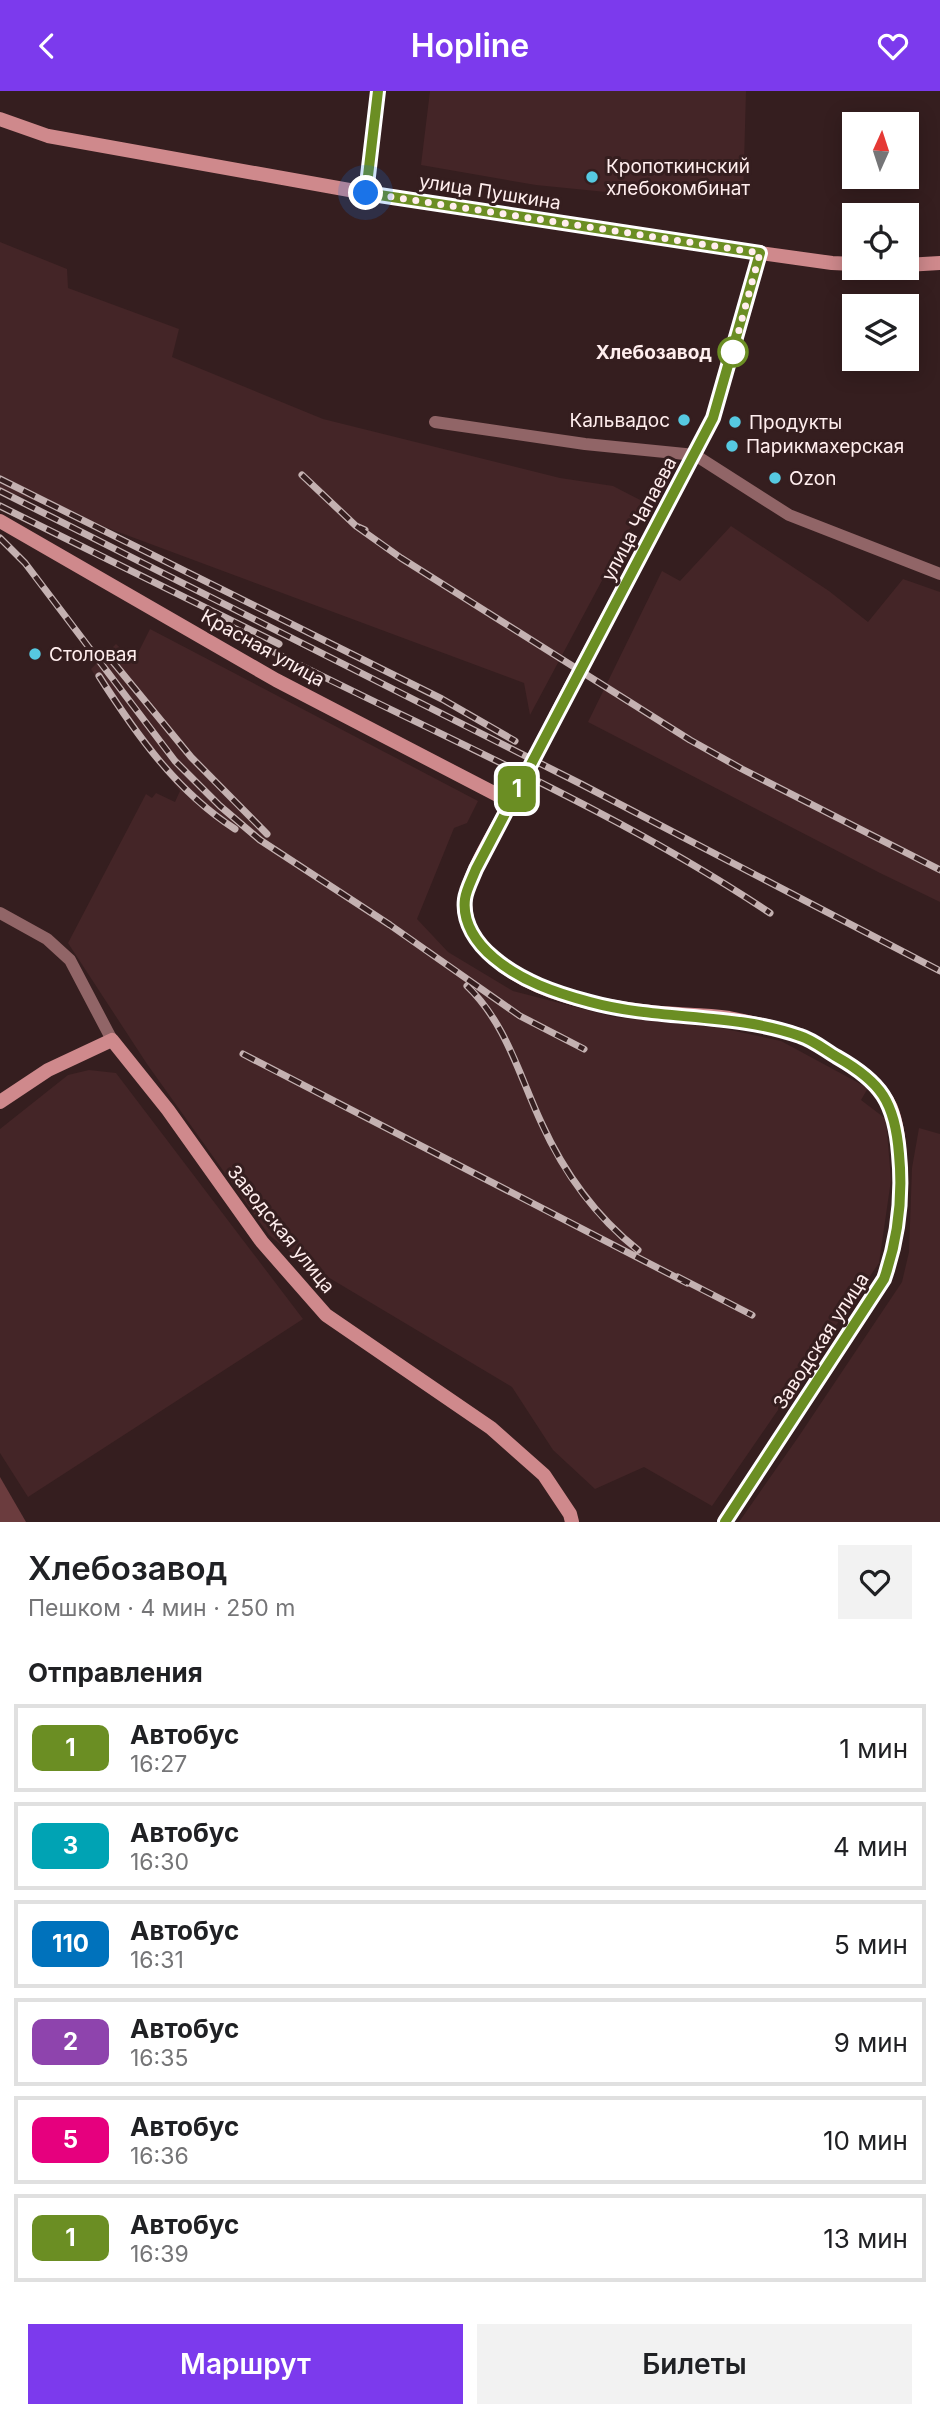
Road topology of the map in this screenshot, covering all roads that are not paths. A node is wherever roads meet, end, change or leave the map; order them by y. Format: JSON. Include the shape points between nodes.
{"nodes":[{"id":1,"x":378,"y":91,"type":"edge"},
{"id":2,"x":0,"y":118,"type":"edge"},
{"id":3,"x":366,"y":193,"type":"junction"},
{"id":4,"x":760,"y":253,"type":"junction"},
{"id":5,"x":842,"y":263,"type":"edge"},
{"id":6,"x":940,"y":263,"type":"edge"},
{"id":7,"x":919,"y":264,"type":"edge"},
{"id":8,"x":435,"y":422,"type":"dead end"},
{"id":9,"x":695,"y":455,"type":"junction"},
{"id":10,"x":0,"y":521,"type":"edge"},
{"id":11,"x":940,"y":574,"type":"edge"},
{"id":12,"x":556,"y":715,"type":"tunnel mouth"},
{"id":13,"x":511,"y":802,"type":"joint"},
{"id":14,"x":0,"y":913,"type":"edge"},
{"id":15,"x":113,"y":1040,"type":"junction"},
{"id":16,"x":0,"y":1102,"type":"edge"},
{"id":17,"x":572,"y":1522,"type":"edge"},
{"id":18,"x":725,"y":1522,"type":"edge"}],
"edges":[{"from":1,"to":3,"type":"main road"},
{"from":2,"to":3,"type":"main road","name":"улица Пушкина","via":[[48,136]]},
{"from":3,"to":4,"type":"main road","name":"улица Пушкина"},
{"from":4,"to":5,"type":"main road","name":"улица Пушкина"},
{"from":4,"to":9,"type":"main road","name":"улица Чапаева","via":[[713,418]]},
{"from":6,"to":7,"type":"main road"},
{"from":8,"to":9,"type":"street"},
{"from":9,"to":11,"type":"street","via":[[789,515]]},
{"from":9,"to":12,"type":"main road","name":"улица Чапаева"},
{"from":10,"to":13,"type":"main road","name":"Красная улица","via":[[276,680]]},
{"from":13,"to":18,"type":"main road","name":"Заводская улица","via":[[465,900],[467,924],[480,947],[503,966],[530,982],[592,1003],[729,1019],[801,1036],[860,1070],[891,1109],[901,1173],[895,1242],[884,1279]]},
{"from":14,"to":15,"type":"street","via":[[47,939],[70,960]]},
{"from":15,"to":16,"type":"main road","via":[[48,1070]]},
{"from":15,"to":17,"type":"main road","name":"Заводская улица","via":[[262,1242],[326,1315],[491,1428],[544,1475]]}]}
